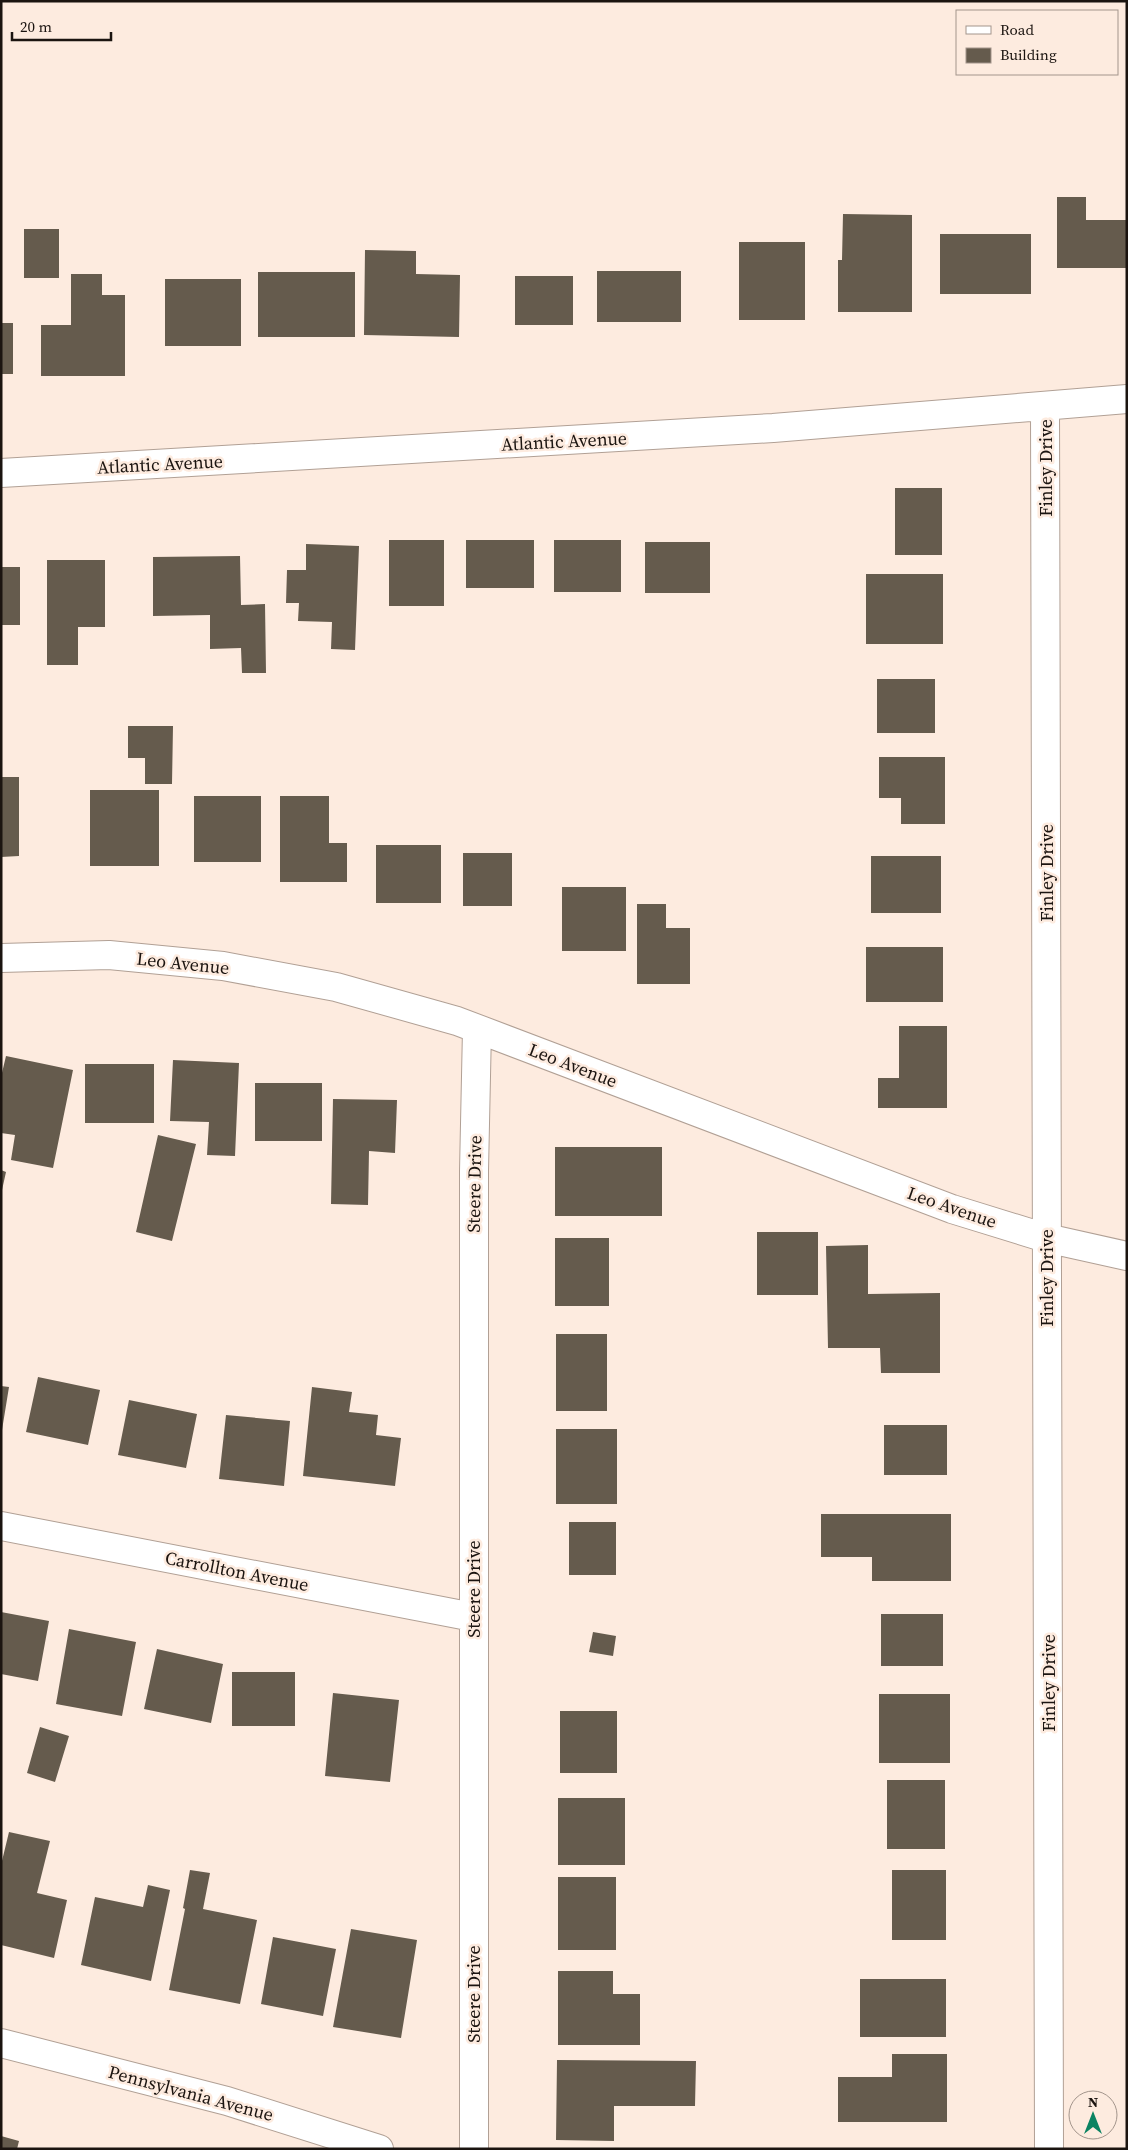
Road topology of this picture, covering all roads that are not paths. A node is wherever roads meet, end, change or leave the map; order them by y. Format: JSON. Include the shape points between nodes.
{"nodes":[{"id":1,"x":1127,"y":399,"type":"edge"},
{"id":2,"x":1045,"y":407,"type":"junction"},
{"id":3,"x":1,"y":474,"type":"edge"},
{"id":4,"x":1,"y":958,"type":"edge"},
{"id":5,"x":477,"y":1029,"type":"junction"},
{"id":6,"x":1046,"y":1238,"type":"junction"},
{"id":7,"x":1127,"y":1256,"type":"edge"},
{"id":8,"x":1,"y":1526,"type":"edge"},
{"id":9,"x":473,"y":1617,"type":"junction"},
{"id":10,"x":1,"y":2043,"type":"edge"},
{"id":11,"x":379,"y":2149,"type":"edge"},
{"id":12,"x":474,"y":2149,"type":"edge"},
{"id":13,"x":1049,"y":2149,"type":"edge"}],
"edges":[{"from":1,"to":2,"type":"street","name":"Atlantic Avenue"},
{"from":2,"to":3,"type":"street","name":"Atlantic Avenue","via":[[773,428]]},
{"from":2,"to":6,"type":"street","name":"Finley Drive"},
{"from":4,"to":5,"type":"street","name":"Leo Avenue","via":[[109,955],[223,966],[336,987]]},
{"from":5,"to":6,"type":"street","name":"Leo Avenue","via":[[952,1209]]},
{"from":5,"to":9,"type":"street","name":"Steere Drive"},
{"from":6,"to":7,"type":"street","name":"Leo Avenue"},
{"from":6,"to":13,"type":"street","name":"Finley Drive"},
{"from":8,"to":9,"type":"street","name":"Carrollton Avenue"},
{"from":9,"to":12,"type":"street","name":"Steere Drive"},
{"from":10,"to":11,"type":"street","name":"Pennsylvania Avenue","via":[[227,2101]]}]}
